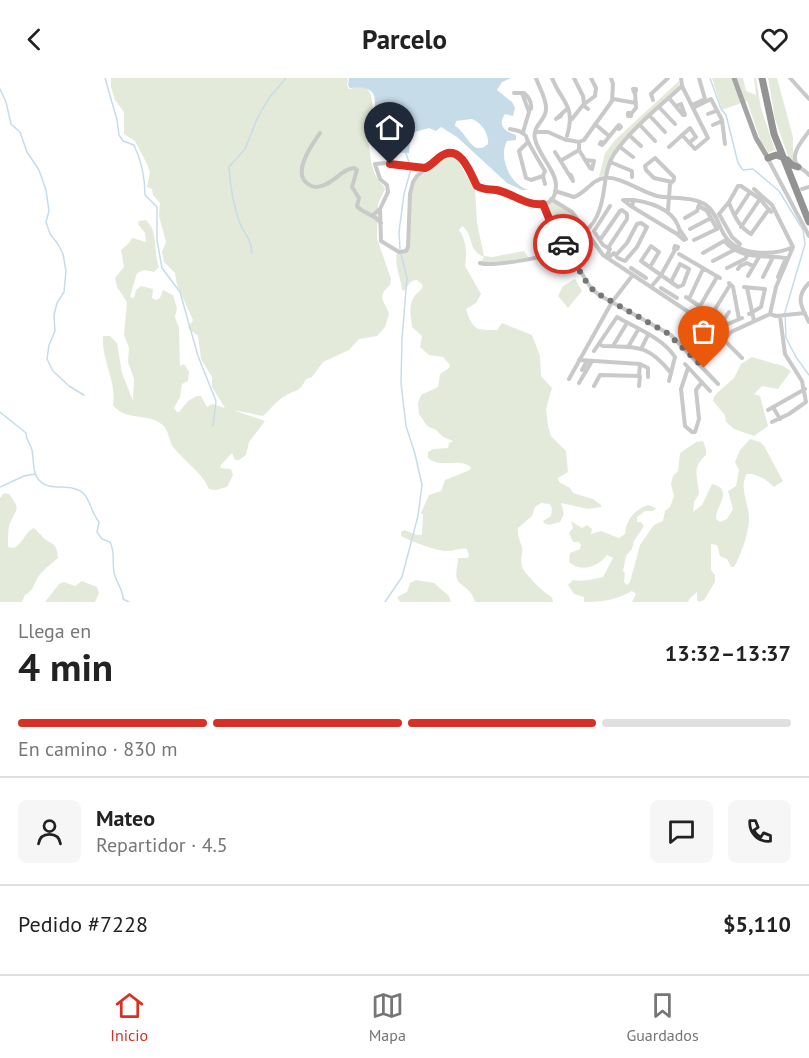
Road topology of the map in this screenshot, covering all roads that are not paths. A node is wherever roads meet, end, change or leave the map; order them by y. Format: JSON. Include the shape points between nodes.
{"nodes":[{"id":1,"x":552,"y":78,"type":"edge"},
{"id":2,"x":574,"y":78,"type":"edge"},
{"id":3,"x":591,"y":78,"type":"edge"},
{"id":4,"x":611,"y":78,"type":"edge"},
{"id":5,"x":668,"y":78,"type":"edge"},
{"id":6,"x":681,"y":78,"type":"edge"},
{"id":7,"x":734,"y":78,"type":"edge"},
{"id":8,"x":764,"y":78,"type":"edge"},
{"id":9,"x":790,"y":78,"type":"edge"},
{"id":10,"x":536,"y":79,"type":"edge"},
{"id":11,"x":697,"y":81,"type":"edge"},
{"id":12,"x":531,"y":82,"type":"dead end"},
{"id":13,"x":682,"y":86,"type":"junction"},
{"id":14,"x":635,"y":92,"type":"dead end"},
{"id":15,"x":514,"y":93,"type":"dead end"},
{"id":16,"x":669,"y":98,"type":"junction"},
{"id":17,"x":613,"y":99,"type":"junction"},
{"id":18,"x":809,"y":99,"type":"edge"},
{"id":19,"x":653,"y":100,"type":"dead end"},
{"id":20,"x":634,"y":103,"type":"junction"},
{"id":21,"x":583,"y":104,"type":"junction"},
{"id":22,"x":659,"y":107,"type":"junction"},
{"id":23,"x":692,"y":107,"type":"junction"},
{"id":24,"x":568,"y":108,"type":"junction"},
{"id":25,"x":588,"y":109,"type":"dead end"},
{"id":26,"x":716,"y":111,"type":"junction"},
{"id":27,"x":631,"y":114,"type":"dead end"},
{"id":28,"x":708,"y":114,"type":"dead end"},
{"id":29,"x":685,"y":115,"type":"dead end"},
{"id":30,"x":561,"y":116,"type":"dead end"},
{"id":31,"x":650,"y":116,"type":"junction"},
{"id":32,"x":572,"y":120,"type":"junction"},
{"id":33,"x":541,"y":121,"type":"junction"},
{"id":34,"x":722,"y":121,"type":"junction"},
{"id":35,"x":595,"y":124,"type":"junction"},
{"id":36,"x":675,"y":124,"type":"dead end"},
{"id":37,"x":640,"y":125,"type":"junction"},
{"id":38,"x":713,"y":125,"type":"dead end"},
{"id":39,"x":617,"y":127,"type":"dead end"},
{"id":40,"x":510,"y":129,"type":"dead end"},
{"id":41,"x":809,"y":130,"type":"edge"},
{"id":42,"x":548,"y":132,"type":"junction"},
{"id":43,"x":665,"y":132,"type":"dead end"},
{"id":44,"x":320,"y":133,"type":"dead end"},
{"id":45,"x":536,"y":133,"type":"junction"},
{"id":46,"x":629,"y":135,"type":"junction"},
{"id":47,"x":682,"y":135,"type":"junction"},
{"id":48,"x":609,"y":136,"type":"junction"},
{"id":49,"x":567,"y":137,"type":"junction"},
{"id":50,"x":526,"y":138,"type":"junction"},
{"id":51,"x":655,"y":141,"type":"dead end"},
{"id":52,"x":578,"y":142,"type":"junction"},
{"id":53,"x":604,"y":143,"type":"dead end"},
{"id":54,"x":689,"y":143,"type":"junction"},
{"id":55,"x":725,"y":144,"type":"dead end"},
{"id":56,"x":620,"y":147,"type":"junction"},
{"id":57,"x":641,"y":147,"type":"dead end"},
{"id":58,"x":669,"y":147,"type":"dead end"},
{"id":59,"x":579,"y":150,"type":"junction"},
{"id":60,"x":781,"y":155,"type":"junction"},
{"id":61,"x":568,"y":156,"type":"junction"},
{"id":62,"x":633,"y":157,"type":"dead end"},
{"id":63,"x":768,"y":158,"type":"junction"},
{"id":64,"x":562,"y":160,"type":"junction"},
{"id":65,"x":585,"y":160,"type":"dead end"},
{"id":66,"x":610,"y":162,"type":"junction"},
{"id":67,"x":798,"y":166,"type":"junction"},
{"id":68,"x":429,"y":167,"type":"junction"},
{"id":69,"x":571,"y":175,"type":"dead end"},
{"id":70,"x":809,"y":175,"type":"edge"},
{"id":71,"x":543,"y":176,"type":"junction"},
{"id":72,"x":632,"y":177,"type":"dead end"},
{"id":73,"x":606,"y":178,"type":"junction"},
{"id":74,"x":670,"y":182,"type":"junction"},
{"id":75,"x":545,"y":184,"type":"dead end"},
{"id":76,"x":809,"y":187,"type":"edge"},
{"id":77,"x":802,"y":189,"type":"dead end"},
{"id":78,"x":752,"y":190,"type":"junction"},
{"id":79,"x":555,"y":191,"type":"junction"},
{"id":80,"x":667,"y":199,"type":"junction"},
{"id":81,"x":760,"y":199,"type":"junction"},
{"id":82,"x":634,"y":200,"type":"junction"},
{"id":83,"x":729,"y":202,"type":"junction"},
{"id":84,"x":545,"y":203,"type":"junction"},
{"id":85,"x":700,"y":204,"type":"junction"},
{"id":86,"x":610,"y":206,"type":"dead end"},
{"id":87,"x":632,"y":207,"type":"junction"},
{"id":88,"x":663,"y":208,"type":"junction"},
{"id":89,"x":380,"y":209,"type":"junction"},
{"id":90,"x":687,"y":209,"type":"dead end"},
{"id":91,"x":668,"y":211,"type":"junction"},
{"id":92,"x":809,"y":214,"type":"edge"},
{"id":93,"x":373,"y":215,"type":"junction"},
{"id":94,"x":734,"y":215,"type":"junction"},
{"id":95,"x":711,"y":218,"type":"junction"},
{"id":96,"x":809,"y":222,"type":"edge"},
{"id":97,"x":381,"y":223,"type":"junction"},
{"id":98,"x":741,"y":227,"type":"junction"},
{"id":99,"x":690,"y":229,"type":"dead end"},
{"id":100,"x":585,"y":231,"type":"junction"},
{"id":101,"x":809,"y":236,"type":"edge"},
{"id":102,"x":600,"y":240,"type":"junction"},
{"id":103,"x":694,"y":240,"type":"dead end"},
{"id":104,"x":740,"y":244,"type":"dead end"},
{"id":105,"x":564,"y":246,"type":"junction"},
{"id":106,"x":608,"y":248,"type":"junction"},
{"id":107,"x":675,"y":250,"type":"dead end"},
{"id":108,"x":734,"y":250,"type":"junction"},
{"id":109,"x":793,"y":250,"type":"junction"},
{"id":110,"x":703,"y":253,"type":"dead end"},
{"id":111,"x":749,"y":253,"type":"junction"},
{"id":112,"x":679,"y":254,"type":"dead end"},
{"id":113,"x":616,"y":255,"type":"junction"},
{"id":114,"x":759,"y":256,"type":"junction"},
{"id":115,"x":607,"y":257,"type":"junction"},
{"id":116,"x":773,"y":257,"type":"junction"},
{"id":117,"x":713,"y":261,"type":"dead end"},
{"id":118,"x":480,"y":263,"type":"dead end"},
{"id":119,"x":753,"y":266,"type":"junction"},
{"id":120,"x":650,"y":267,"type":"junction"},
{"id":121,"x":727,"y":268,"type":"dead end"},
{"id":122,"x":703,"y":269,"type":"junction"},
{"id":123,"x":738,"y":269,"type":"dead end"},
{"id":124,"x":631,"y":271,"type":"junction"},
{"id":125,"x":661,"y":275,"type":"junction"},
{"id":126,"x":748,"y":276,"type":"dead end"},
{"id":127,"x":763,"y":277,"type":"dead end"},
{"id":128,"x":640,"y":278,"type":"junction"},
{"id":129,"x":646,"y":278,"type":"dead end"},
{"id":130,"x":777,"y":279,"type":"dead end"},
{"id":131,"x":671,"y":282,"type":"junction"},
{"id":132,"x":809,"y":283,"type":"edge"},
{"id":133,"x":651,"y":287,"type":"junction"},
{"id":134,"x":612,"y":302,"type":"junction"},
{"id":135,"x":693,"y":302,"type":"junction"},
{"id":136,"x":687,"y":311,"type":"junction"},
{"id":137,"x":617,"y":312,"type":"dead end"},
{"id":138,"x":729,"y":312,"type":"dead end"},
{"id":139,"x":750,"y":313,"type":"junction"},
{"id":140,"x":805,"y":313,"type":"junction"},
{"id":141,"x":770,"y":314,"type":"junction"},
{"id":142,"x":783,"y":316,"type":"junction"},
{"id":143,"x":615,"y":318,"type":"junction"},
{"id":144,"x":717,"y":318,"type":"junction"},
{"id":145,"x":723,"y":321,"type":"junction"},
{"id":146,"x":754,"y":321,"type":"junction"},
{"id":147,"x":649,"y":322,"type":"junction"},
{"id":148,"x":809,"y":322,"type":"edge"},
{"id":149,"x":627,"y":323,"type":"junction"},
{"id":150,"x":711,"y":327,"type":"junction"},
{"id":151,"x":643,"y":332,"type":"junction"},
{"id":152,"x":724,"y":340,"type":"junction"},
{"id":153,"x":599,"y":344,"type":"junction"},
{"id":154,"x":613,"y":347,"type":"junction"},
{"id":155,"x":628,"y":347,"type":"junction"},
{"id":156,"x":641,"y":349,"type":"junction"},
{"id":157,"x":594,"y":351,"type":"dead end"},
{"id":158,"x":742,"y":358,"type":"dead end"},
{"id":159,"x":579,"y":360,"type":"junction"},
{"id":160,"x":589,"y":361,"type":"junction"},
{"id":161,"x":640,"y":363,"type":"junction"},
{"id":162,"x":684,"y":364,"type":"dead end"},
{"id":163,"x":703,"y":367,"type":"junction"},
{"id":164,"x":688,"y":368,"type":"junction"},
{"id":165,"x":582,"y":370,"type":"dead end"},
{"id":166,"x":670,"y":372,"type":"junction"},
{"id":167,"x":640,"y":376,"type":"junction"},
{"id":168,"x":696,"y":376,"type":"junction"},
{"id":169,"x":648,"y":377,"type":"dead end"},
{"id":170,"x":569,"y":379,"type":"dead end"},
{"id":171,"x":669,"y":381,"type":"dead end"},
{"id":172,"x":702,"y":382,"type":"junction"},
{"id":173,"x":579,"y":383,"type":"dead end"},
{"id":174,"x":718,"y":384,"type":"dead end"},
{"id":175,"x":594,"y":386,"type":"dead end"},
{"id":176,"x":639,"y":386,"type":"dead end"},
{"id":177,"x":807,"y":389,"type":"edge"},
{"id":178,"x":710,"y":391,"type":"dead end"},
{"id":179,"x":773,"y":407,"type":"junction"},
{"id":180,"x":768,"y":410,"type":"dead end"},
{"id":181,"x":780,"y":419,"type":"junction"},
{"id":182,"x":771,"y":422,"type":"dead end"}],
"edges":[{"from":1,"to":24,"type":"street"},
{"from":2,"to":21,"type":"street"},
{"from":3,"to":21,"type":"street","via":[[596,94]]},
{"from":4,"to":17,"type":"street"},
{"from":5,"to":19,"type":"street","via":[[651,94]]},
{"from":6,"to":13,"type":"street"},
{"from":7,"to":63,"type":"main road","via":[[756,138]]},
{"from":8,"to":60,"type":"highway"},
{"from":8,"to":60,"type":"highway","via":[[768,113]]},
{"from":9,"to":18,"type":"street"},
{"from":10,"to":12,"type":"street"},
{"from":10,"to":33,"type":"street","via":[[546,106]]},
{"from":11,"to":23,"type":"street","via":[[705,99]]},
{"from":13,"to":16,"type":"street"},
{"from":13,"to":23,"type":"street"},
{"from":14,"to":20,"type":"street"},
{"from":15,"to":50,"type":"street","via":[[522,93],[527,101]]},
{"from":16,"to":22,"type":"street"},
{"from":16,"to":29,"type":"street"},
{"from":17,"to":20,"type":"street"},
{"from":17,"to":35,"type":"street"},
{"from":20,"to":27,"type":"street","via":[[636,110]]},
{"from":21,"to":25,"type":"street"},
{"from":21,"to":32,"type":"street"},
{"from":22,"to":31,"type":"street"},
{"from":22,"to":36,"type":"street"},
{"from":23,"to":26,"type":"street","via":[[711,99]]},
{"from":23,"to":54,"type":"street","via":[[708,138],[695,149]]},
{"from":24,"to":30,"type":"street"},
{"from":24,"to":32,"type":"street"},
{"from":26,"to":28,"type":"street"},
{"from":26,"to":34,"type":"street"},
{"from":31,"to":37,"type":"street"},
{"from":31,"to":43,"type":"street"},
{"from":32,"to":49,"type":"street"},
{"from":33,"to":42,"type":"street"},
{"from":33,"to":45,"type":"street"},
{"from":34,"to":38,"type":"street"},
{"from":34,"to":55,"type":"street"},
{"from":35,"to":48,"type":"street"},
{"from":35,"to":52,"type":"street","via":[[585,139]]},
{"from":37,"to":46,"type":"street"},
{"from":37,"to":51,"type":"street"},
{"from":39,"to":48,"type":"street"},
{"from":40,"to":50,"type":"street"},
{"from":41,"to":67,"type":"street","via":[[796,151]]},
{"from":42,"to":45,"type":"street"},
{"from":42,"to":49,"type":"street"},
{"from":44,"to":93,"type":"street","via":[[306,152],[302,167],[305,182],[324,186],[354,168],[358,174],[352,187],[359,198],[357,206]]},
{"from":45,"to":50,"type":"street"},
{"from":45,"to":79,"type":"street","via":[[554,178]]},
{"from":46,"to":56,"type":"street"},
{"from":46,"to":57,"type":"street"},
{"from":47,"to":54,"type":"street"},
{"from":47,"to":54,"type":"street","via":[[692,129],[696,137]]},
{"from":47,"to":58,"type":"street"},
{"from":48,"to":53,"type":"street"},
{"from":49,"to":52,"type":"street"},
{"from":50,"to":71,"type":"street","via":[[545,171]]},
{"from":50,"to":71,"type":"street","via":[[519,151],[526,178]]},
{"from":52,"to":59,"type":"street"},
{"from":56,"to":62,"type":"street"},
{"from":56,"to":66,"type":"street"},
{"from":59,"to":61,"type":"street"},
{"from":59,"to":65,"type":"street"},
{"from":60,"to":63,"type":"highway"},
{"from":60,"to":67,"type":"highway"},
{"from":60,"to":92,"type":"highway"},
{"from":60,"to":96,"type":"highway"},
{"from":61,"to":64,"type":"street"},
{"from":61,"to":64,"type":"street","via":[[557,154]]},
{"from":63,"to":101,"type":"street"},
{"from":64,"to":69,"type":"street"},
{"from":66,"to":72,"type":"street","via":[[632,171]]},
{"from":66,"to":73,"type":"street"},
{"from":67,"to":70,"type":"street"},
{"from":68,"to":84,"type":"street","via":[[443,155],[455,154],[481,189],[498,191],[528,204]]},
{"from":68,"to":89,"type":"street","via":[[375,164],[388,192]]},
{"from":68,"to":97,"type":"street","via":[[415,178],[411,187],[406,251],[399,252],[381,241]]},
{"from":71,"to":75,"type":"street"},
{"from":73,"to":79,"type":"street","via":[[577,196]]},
{"from":73,"to":80,"type":"street"},
{"from":73,"to":100,"type":"street","via":[[598,213]]},
{"from":74,"to":74,"type":"street","via":[[675,179],[671,173],[652,158],[646,170],[654,178]]},
{"from":74,"to":80,"type":"street"},
{"from":76,"to":77,"type":"street"},
{"from":78,"to":81,"type":"street"},
{"from":78,"to":83,"type":"street","via":[[739,186]]},
{"from":78,"to":94,"type":"street"},
{"from":78,"to":109,"type":"street","via":[[772,205]]},
{"from":79,"to":84,"type":"street"},
{"from":80,"to":85,"type":"street"},
{"from":80,"to":88,"type":"street"},
{"from":80,"to":91,"type":"street"},
{"from":81,"to":98,"type":"street"},
{"from":81,"to":98,"type":"street","via":[[770,211],[751,234]]},
{"from":82,"to":87,"type":"street"},
{"from":82,"to":87,"type":"street","via":[[623,200]]},
{"from":82,"to":88,"type":"street"},
{"from":83,"to":94,"type":"street"},
{"from":83,"to":104,"type":"street","via":[[719,215]]},
{"from":84,"to":100,"type":"street","via":[[568,208]]},
{"from":84,"to":105,"type":"street"},
{"from":85,"to":90,"type":"street","via":[[688,217]]},
{"from":85,"to":95,"type":"street"},
{"from":85,"to":111,"type":"street","via":[[711,209],[728,240]]},
{"from":86,"to":102,"type":"street","via":[[594,231]]},
{"from":87,"to":91,"type":"street","via":[[679,232]]},
{"from":88,"to":91,"type":"street"},
{"from":89,"to":93,"type":"street"},
{"from":89,"to":97,"type":"street"},
{"from":93,"to":97,"type":"street"},
{"from":94,"to":98,"type":"street"},
{"from":95,"to":99,"type":"street"},
{"from":95,"to":103,"type":"street","via":[[716,230]]},
{"from":100,"to":105,"type":"street"},
{"from":100,"to":115,"type":"street"},
{"from":102,"to":106,"type":"street"},
{"from":102,"to":106,"type":"street","via":[[620,211],[627,214]]},
{"from":105,"to":118,"type":"street","via":[[548,255],[494,265]]},
{"from":105,"to":134,"type":"street","via":[[591,288]]},
{"from":106,"to":115,"type":"street"},
{"from":107,"to":125,"type":"street"},
{"from":108,"to":110,"type":"street","via":[[724,242]]},
{"from":108,"to":111,"type":"street"},
{"from":108,"to":117,"type":"street"},
{"from":109,"to":111,"type":"street"},
{"from":109,"to":141,"type":"street","via":[[776,286]]},
{"from":111,"to":114,"type":"street"},
{"from":111,"to":121,"type":"street"},
{"from":112,"to":122,"type":"street"},
{"from":113,"to":113,"type":"street","via":[[626,261],[647,227],[637,224]]},
{"from":113,"to":115,"type":"street"},
{"from":114,"to":116,"type":"street"},
{"from":114,"to":119,"type":"street"},
{"from":115,"to":124,"type":"street"},
{"from":116,"to":127,"type":"street"},
{"from":116,"to":130,"type":"street","via":[[786,258]]},
{"from":119,"to":123,"type":"street","via":[[747,263]]},
{"from":119,"to":126,"type":"street"},
{"from":120,"to":120,"type":"street","via":[[659,252],[650,246],[641,260]]},
{"from":120,"to":125,"type":"street"},
{"from":122,"to":135,"type":"street","via":[[687,298]]},
{"from":122,"to":135,"type":"street","via":[[718,278],[701,307]]},
{"from":124,"to":128,"type":"street"},
{"from":124,"to":134,"type":"street"},
{"from":125,"to":131,"type":"street"},
{"from":125,"to":133,"type":"street"},
{"from":128,"to":129,"type":"street"},
{"from":128,"to":133,"type":"street"},
{"from":131,"to":131,"type":"street","via":[[680,264],[689,269],[682,286]]},
{"from":132,"to":140,"type":"street","via":[[800,297]]},
{"from":133,"to":136,"type":"street"},
{"from":134,"to":147,"type":"street"},
{"from":134,"to":159,"type":"street"},
{"from":135,"to":136,"type":"street"},
{"from":136,"to":150,"type":"street"},
{"from":137,"to":143,"type":"street"},
{"from":138,"to":145,"type":"street"},
{"from":139,"to":139,"type":"street","via":[[761,307],[765,288],[746,287]]},
{"from":139,"to":146,"type":"street"},
{"from":140,"to":142,"type":"street"},
{"from":140,"to":148,"type":"street"},
{"from":141,"to":142,"type":"street"},
{"from":141,"to":146,"type":"street"},
{"from":142,"to":177,"type":"street","via":[[785,354]]},
{"from":143,"to":149,"type":"street"},
{"from":143,"to":153,"type":"street"},
{"from":144,"to":145,"type":"street"},
{"from":144,"to":145,"type":"street","via":[[710,313],[732,286],[740,319],[728,324]]},
{"from":144,"to":150,"type":"street"},
{"from":146,"to":152,"type":"street","via":[[731,332]]},
{"from":147,"to":151,"type":"street"},
{"from":147,"to":163,"type":"street","via":[[675,339]]},
{"from":149,"to":151,"type":"street"},
{"from":149,"to":154,"type":"street"},
{"from":150,"to":152,"type":"street"},
{"from":151,"to":155,"type":"street"},
{"from":151,"to":156,"type":"street"},
{"from":151,"to":166,"type":"street","via":[[675,356]]},
{"from":152,"to":158,"type":"street"},
{"from":152,"to":163,"type":"street"},
{"from":153,"to":154,"type":"street"},
{"from":153,"to":157,"type":"street"},
{"from":154,"to":155,"type":"street"},
{"from":155,"to":156,"type":"street"},
{"from":156,"to":166,"type":"street","via":[[656,356]]},
{"from":159,"to":160,"type":"street"},
{"from":159,"to":170,"type":"street"},
{"from":160,"to":161,"type":"street"},
{"from":160,"to":165,"type":"street"},
{"from":160,"to":173,"type":"street"},
{"from":161,"to":167,"type":"street"},
{"from":161,"to":169,"type":"street","via":[[648,368]]},
{"from":162,"to":164,"type":"street"},
{"from":163,"to":168,"type":"street"},
{"from":163,"to":174,"type":"street"},
{"from":164,"to":168,"type":"street"},
{"from":164,"to":172,"type":"street","via":[[681,390],[685,426],[692,432],[699,423],[696,390]]},
{"from":166,"to":171,"type":"street"},
{"from":167,"to":175,"type":"street","via":[[600,375]]},
{"from":167,"to":176,"type":"street"},
{"from":168,"to":172,"type":"street"},
{"from":172,"to":178,"type":"street"},
{"from":177,"to":179,"type":"street"},
{"from":177,"to":181,"type":"street","via":[[806,403]]},
{"from":179,"to":180,"type":"street"},
{"from":179,"to":181,"type":"street"},
{"from":181,"to":182,"type":"street"}]}
